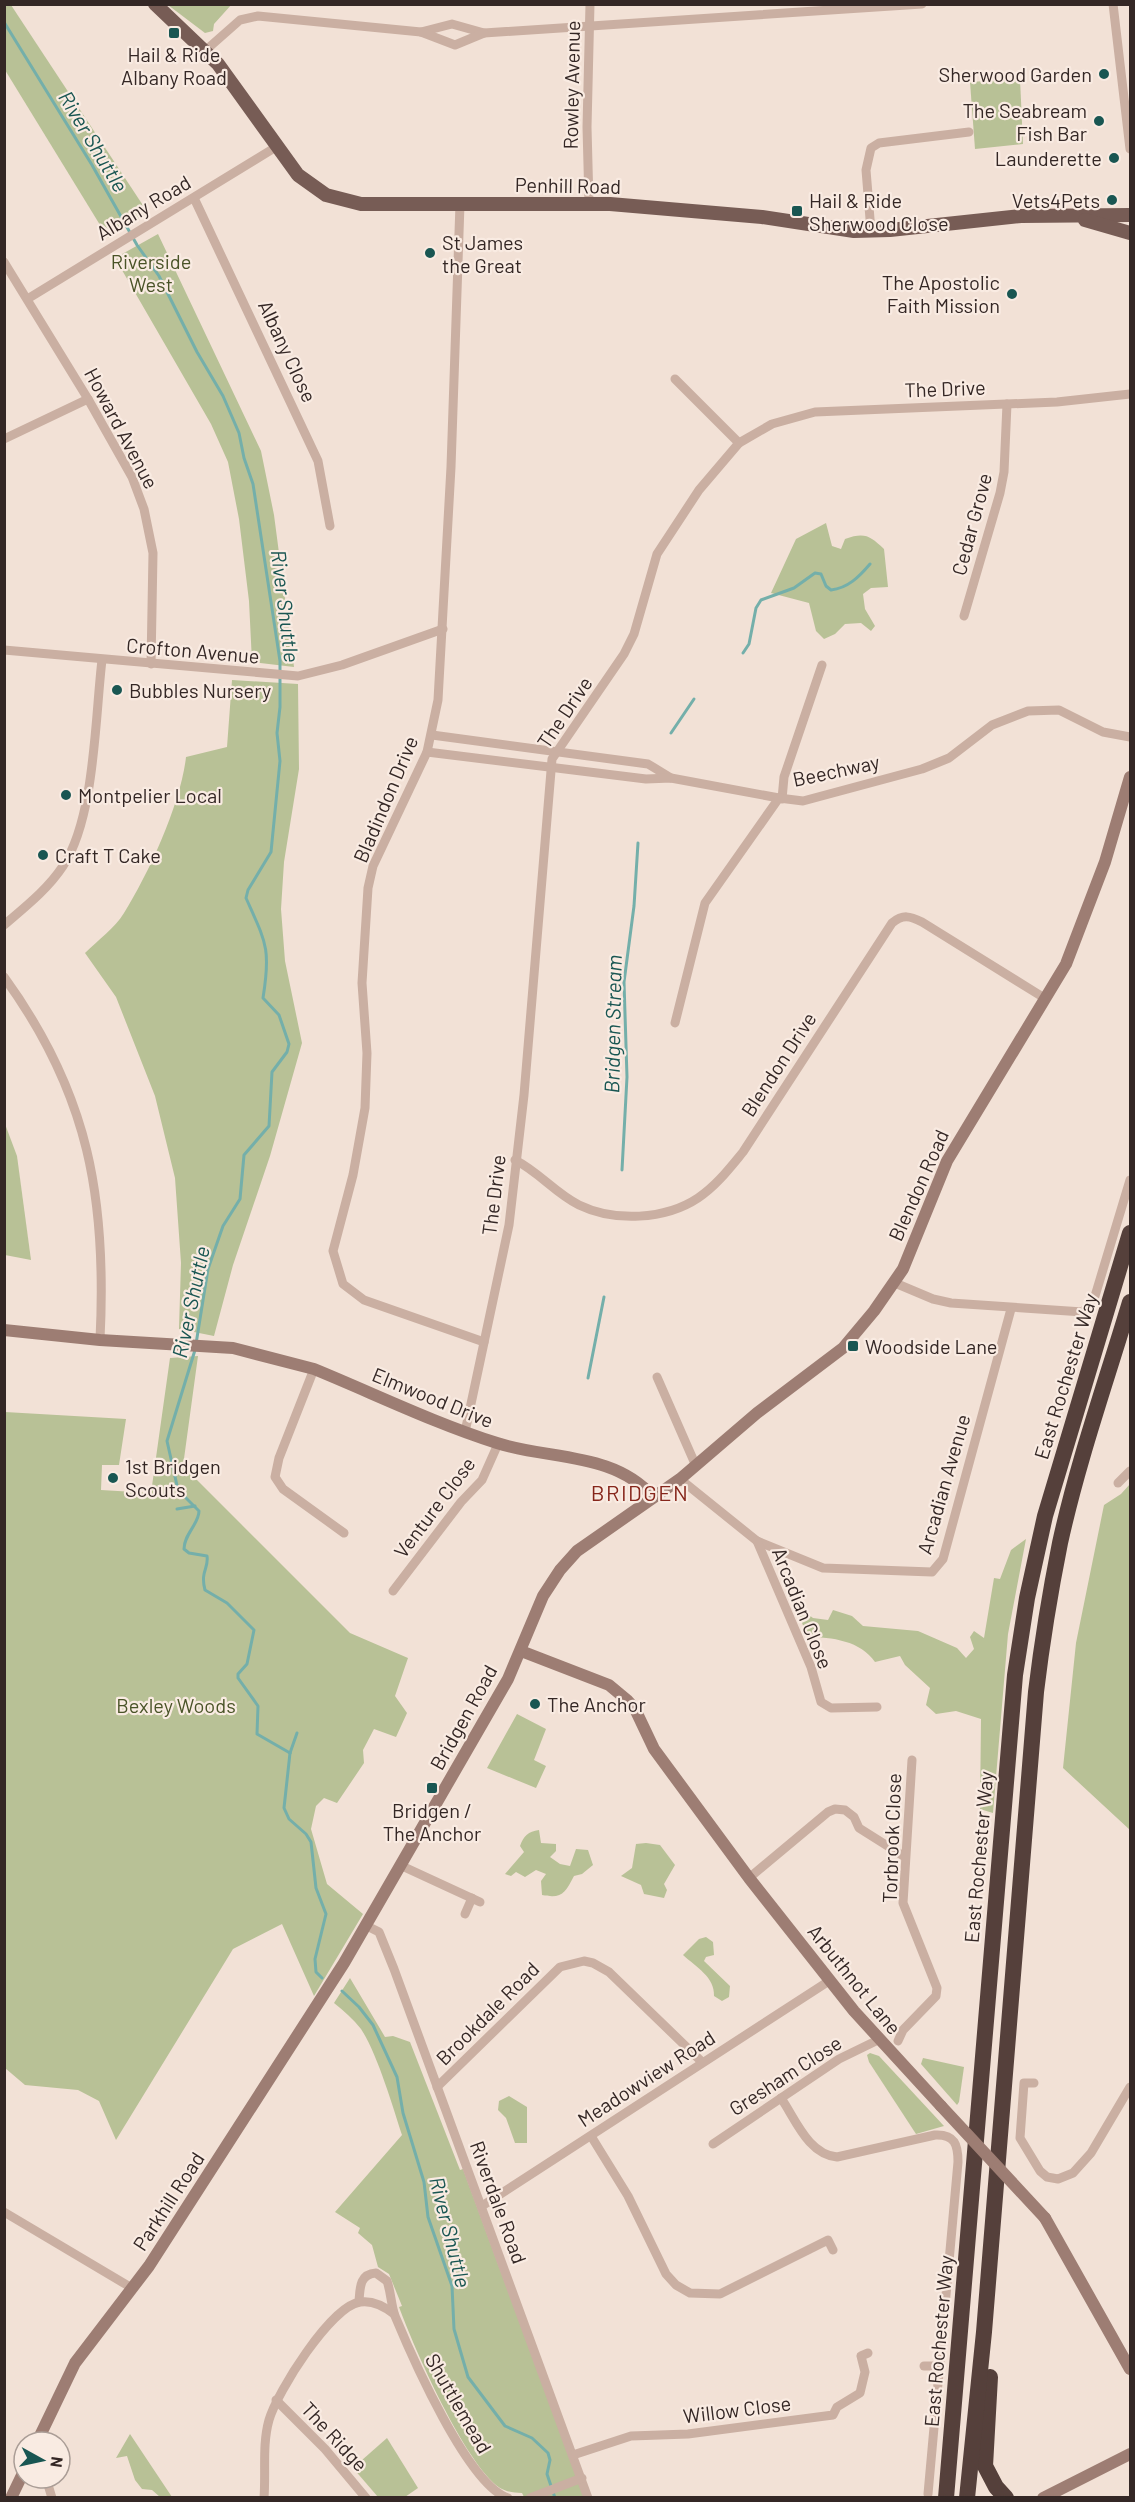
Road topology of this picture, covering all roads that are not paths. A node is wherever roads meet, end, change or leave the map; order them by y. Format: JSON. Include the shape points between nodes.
{"nodes":[{"id":1,"x":155,"y":4,"type":"edge"},
{"id":2,"x":590,"y":4,"type":"edge"},
{"id":3,"x":922,"y":4,"type":"edge"},
{"id":4,"x":1113,"y":4,"type":"edge"},
{"id":5,"x":590,"y":25,"type":"junction"},
{"id":6,"x":421,"y":32,"type":"junction"},
{"id":7,"x":484,"y":33,"type":"junction"},
{"id":8,"x":206,"y":50,"type":"junction"},
{"id":9,"x":969,"y":132,"type":"dead end"},
{"id":10,"x":276,"y":147,"type":"junction"},
{"id":11,"x":1131,"y":148,"type":"edge"},
{"id":12,"x":194,"y":198,"type":"junction"},
{"id":13,"x":589,"y":203,"type":"junction"},
{"id":14,"x":460,"y":204,"type":"junction"},
{"id":15,"x":1066,"y":215,"type":"junction"},
{"id":16,"x":1131,"y":215,"type":"edge"},
{"id":17,"x":871,"y":231,"type":"junction"},
{"id":18,"x":1131,"y":233,"type":"edge"},
{"id":19,"x":4,"y":262,"type":"edge"},
{"id":20,"x":29,"y":298,"type":"junction"},
{"id":21,"x":675,"y":379,"type":"dead end"},
{"id":22,"x":1131,"y":393,"type":"edge"},
{"id":23,"x":88,"y":399,"type":"junction"},
{"id":24,"x":1007,"y":404,"type":"junction"},
{"id":25,"x":4,"y":439,"type":"edge"},
{"id":26,"x":739,"y":443,"type":"junction"},
{"id":27,"x":330,"y":526,"type":"dead end"},
{"id":28,"x":964,"y":616,"type":"dead end"},
{"id":29,"x":444,"y":629,"type":"junction"},
{"id":30,"x":4,"y":650,"type":"edge"},
{"id":31,"x":102,"y":660,"type":"junction"},
{"id":32,"x":151,"y":664,"type":"junction"},
{"id":33,"x":822,"y":664,"type":"dead end"},
{"id":34,"x":432,"y":735,"type":"junction"},
{"id":35,"x":1131,"y":737,"type":"edge"},
{"id":36,"x":556,"y":751,"type":"junction"},
{"id":37,"x":427,"y":752,"type":"junction"},
{"id":38,"x":550,"y":767,"type":"junction"},
{"id":39,"x":1131,"y":777,"type":"edge"},
{"id":40,"x":671,"y":778,"type":"junction"},
{"id":41,"x":780,"y":799,"type":"junction"},
{"id":42,"x":4,"y":925,"type":"edge"},
{"id":43,"x":4,"y":977,"type":"edge"},
{"id":44,"x":1046,"y":999,"type":"junction"},
{"id":45,"x":675,"y":1023,"type":"dead end"},
{"id":46,"x":515,"y":1160,"type":"junction"},
{"id":47,"x":1131,"y":1180,"type":"edge"},
{"id":48,"x":1131,"y":1233,"type":"edge"},
{"id":49,"x":895,"y":1283,"type":"junction"},
{"id":50,"x":1131,"y":1302,"type":"edge"},
{"id":51,"x":1011,"y":1309,"type":"junction"},
{"id":52,"x":4,"y":1330,"type":"edge"},
{"id":53,"x":100,"y":1340,"type":"junction"},
{"id":54,"x":484,"y":1342,"type":"junction"},
{"id":55,"x":314,"y":1369,"type":"junction"},
{"id":56,"x":657,"y":1377,"type":"dead end"},
{"id":57,"x":465,"y":1432,"type":"junction"},
{"id":58,"x":498,"y":1444,"type":"junction"},
{"id":59,"x":696,"y":1466,"type":"junction"},
{"id":60,"x":1131,"y":1471,"type":"edge"},
{"id":61,"x":680,"y":1479,"type":"junction"},
{"id":62,"x":1118,"y":1483,"type":"dead end"},
{"id":63,"x":653,"y":1497,"type":"junction"},
{"id":64,"x":344,"y":1533,"type":"dead end"},
{"id":65,"x":757,"y":1540,"type":"junction"},
{"id":66,"x":393,"y":1590,"type":"dead end"},
{"id":67,"x":521,"y":1651,"type":"junction"},
{"id":68,"x":877,"y":1707,"type":"dead end"},
{"id":69,"x":912,"y":1760,"type":"dead end"},
{"id":70,"x":905,"y":1857,"type":"junction"},
{"id":71,"x":402,"y":1866,"type":"junction"},
{"id":72,"x":749,"y":1878,"type":"junction"},
{"id":73,"x":465,"y":1914,"type":"dead end"},
{"id":74,"x":366,"y":1926,"type":"junction"},
{"id":75,"x":333,"y":1981,"type":"joint"},
{"id":76,"x":829,"y":1981,"type":"junction"},
{"id":77,"x":878,"y":2040,"type":"junction"},
{"id":78,"x":898,"y":2041,"type":"dead end"},
{"id":79,"x":702,"y":2062,"type":"junction"},
{"id":80,"x":1034,"y":2083,"type":"dead end"},
{"id":81,"x":437,"y":2087,"type":"junction"},
{"id":82,"x":1131,"y":2087,"type":"edge"},
{"id":83,"x":781,"y":2098,"type":"junction"},
{"id":84,"x":591,"y":2136,"type":"junction"},
{"id":85,"x":713,"y":2144,"type":"dead end"},
{"id":86,"x":482,"y":2206,"type":"junction"},
{"id":87,"x":4,"y":2212,"type":"edge"},
{"id":88,"x":823,"y":2229,"type":"dead end"},
{"id":89,"x":828,"y":2240,"type":"junction"},
{"id":90,"x":833,"y":2250,"type":"dead end"},
{"id":91,"x":132,"y":2288,"type":"junction"},
{"id":92,"x":359,"y":2302,"type":"junction"},
{"id":93,"x":394,"y":2314,"type":"junction"},
{"id":94,"x":984,"y":2332,"type":"junction"},
{"id":95,"x":861,"y":2356,"type":"dead end"},
{"id":96,"x":924,"y":2366,"type":"dead end"},
{"id":97,"x":940,"y":2366,"type":"junction"},
{"id":98,"x":1131,"y":2369,"type":"edge"},
{"id":99,"x":276,"y":2400,"type":"junction"},
{"id":100,"x":43,"y":2430,"type":"edge"},
{"id":101,"x":1131,"y":2454,"type":"edge"},
{"id":102,"x":573,"y":2456,"type":"junction"},
{"id":103,"x":582,"y":2478,"type":"junction"},
{"id":104,"x":928,"y":2494,"type":"dead end"},
{"id":105,"x":264,"y":2498,"type":"edge"},
{"id":106,"x":366,"y":2498,"type":"edge"},
{"id":107,"x":508,"y":2498,"type":"edge"},
{"id":108,"x":530,"y":2498,"type":"edge"},
{"id":109,"x":588,"y":2498,"type":"edge"},
{"id":110,"x":946,"y":2498,"type":"edge"},
{"id":111,"x":967,"y":2498,"type":"edge"},
{"id":112,"x":1006,"y":2498,"type":"edge"},
{"id":113,"x":1043,"y":2498,"type":"edge"}],
"edges":[{"from":1,"to":8,"type":"main road","name":"Penhill Road"},
{"from":2,"to":5,"type":"street","name":"Rowley Avenue"},
{"from":3,"to":5,"type":"street"},
{"from":4,"to":11,"type":"street"},
{"from":5,"to":7,"type":"street"},
{"from":5,"to":13,"type":"street","name":"Rowley Avenue"},
{"from":6,"to":7,"type":"street","via":[[452,24]]},
{"from":6,"to":7,"type":"street","via":[[455,45]]},
{"from":6,"to":8,"type":"street","via":[[258,16],[240,20]]},
{"from":8,"to":10,"type":"main road","name":"Penhill Road"},
{"from":9,"to":17,"type":"street","via":[[879,143],[871,148],[866,170]]},
{"from":10,"to":12,"type":"street","name":"Albany Road"},
{"from":10,"to":14,"type":"main road","name":"Penhill Road","via":[[298,174],[326,195],[361,204]]},
{"from":12,"to":20,"type":"street","name":"Albany Road"},
{"from":12,"to":27,"type":"street","name":"Albany Close","via":[[318,461]]},
{"from":13,"to":14,"type":"main road","name":"Penhill Road"},
{"from":13,"to":17,"type":"main road","name":"Penhill Road","via":[[762,217],[830,229]]},
{"from":14,"to":29,"type":"street","name":"Bladindon Drive"},
{"from":15,"to":16,"type":"main road","name":"Penhill Road"},
{"from":15,"to":17,"type":"main road","name":"Penhill Road","via":[[1011,216]]},
{"from":15,"to":18,"type":"main road","name":"Penhill Road"},
{"from":19,"to":20,"type":"street","name":"Howard Avenue"},
{"from":20,"to":23,"type":"street","name":"Howard Avenue"},
{"from":21,"to":26,"type":"street"},
{"from":22,"to":24,"type":"street","name":"The Drive","via":[[1087,400]]},
{"from":23,"to":25,"type":"street"},
{"from":23,"to":32,"type":"street","name":"Howard Avenue","via":[[132,477],[144,509],[153,553]]},
{"from":24,"to":26,"type":"street","name":"The Drive","via":[[815,412],[772,424]]},
{"from":24,"to":28,"type":"street","name":"Cedar Grove","via":[[1000,493]]},
{"from":26,"to":36,"type":"street","name":"The Drive","via":[[711,474],[666,537],[624,654]]},
{"from":29,"to":32,"type":"street","name":"Crofton Avenue","via":[[342,665],[298,676]]},
{"from":29,"to":34,"type":"street","name":"Bladindon Drive"},
{"from":30,"to":31,"type":"street","name":"Crofton Avenue"},
{"from":31,"to":32,"type":"street","name":"Crofton Avenue"},
{"from":31,"to":42,"type":"street","via":[[86,801],[78,837],[63,867]]},
{"from":33,"to":41,"type":"street"},
{"from":34,"to":36,"type":"street"},
{"from":34,"to":37,"type":"street","name":"Bladindon Drive"},
{"from":35,"to":41,"type":"street","name":"Beechway","via":[[1103,732],[1059,710],[1028,711],[992,725],[949,758],[922,769],[803,801]]},
{"from":36,"to":38,"type":"street","name":"The Drive"},
{"from":36,"to":40,"type":"street","via":[[648,764]]},
{"from":37,"to":38,"type":"street"},
{"from":37,"to":54,"type":"street","name":"Bladindon Drive","via":[[374,866],[368,888],[362,983],[367,1053],[365,1108],[333,1251],[344,1284],[352,1293]]},
{"from":38,"to":40,"type":"street","via":[[646,779]]},
{"from":38,"to":46,"type":"street","name":"The Drive","via":[[524,1095]]},
{"from":39,"to":44,"type":"main road","name":"Blendon Road","via":[[1079,931]]},
{"from":40,"to":41,"type":"street"},
{"from":41,"to":45,"type":"street","name":"Beechway","via":[[705,903]]},
{"from":43,"to":53,"type":"street","via":[[33,1016],[66,1083],[89,1153],[100,1216]]},
{"from":44,"to":46,"type":"street","name":"Blendon Drive","via":[[922,922],[912,917],[898,918],[891,922],[742,1152],[697,1198],[644,1216],[592,1210],[566,1198]]},
{"from":44,"to":49,"type":"main road","name":"Blendon Road","via":[[947,1161]]},
{"from":46,"to":54,"type":"street","name":"The Drive","via":[[504,1255]]},
{"from":47,"to":51,"type":"street","via":[[1089,1307],[1077,1313]]},
{"from":48,"to":110,"type":"highway","name":"East Rochester Way","via":[[1045,1516],[1015,1675]]},
{"from":49,"to":51,"type":"street","via":[[933,1299]]},
{"from":49,"to":59,"type":"main road","name":"Blendon Road","via":[[843,1348],[757,1413]]},
{"from":50,"to":94,"type":"highway","name":"East Rochester Way","via":[[1079,1468],[1046,1616],[1028,1768]]},
{"from":51,"to":65,"type":"street","name":"Arcadian Avenue","via":[[938,1567],[932,1572],[918,1573],[834,1571]]},
{"from":52,"to":53,"type":"main road","name":"Elmwood Drive"},
{"from":53,"to":55,"type":"main road","name":"Elmwood Drive","via":[[213,1347]]},
{"from":54,"to":57,"type":"street","name":"The Drive"},
{"from":55,"to":57,"type":"main road","name":"Elmwood Drive"},
{"from":55,"to":64,"type":"street","via":[[275,1477],[283,1489]]},
{"from":56,"to":59,"type":"street"},
{"from":57,"to":58,"type":"main road","name":"Elmwood Drive"},
{"from":58,"to":63,"type":"main road","name":"Elmwood Drive","via":[[606,1467],[630,1476]]},
{"from":58,"to":66,"type":"street","name":"Venture Close","via":[[482,1480],[460,1502]]},
{"from":59,"to":61,"type":"main road","name":"Blendon Road"},
{"from":60,"to":62,"type":"street"},
{"from":61,"to":63,"type":"main road","name":"Blendon Road"},
{"from":61,"to":65,"type":"street","name":"Arcadian Avenue"},
{"from":63,"to":67,"type":"main road","name":"Bridgen Road","via":[[584,1546],[560,1570],[543,1596]]},
{"from":65,"to":68,"type":"street","name":"Arcadian Close","via":[[811,1667],[821,1702],[831,1708]]},
{"from":67,"to":71,"type":"main road","name":"Bridgen Road"},
{"from":67,"to":72,"type":"main road","name":"Arbuthnot Lane","via":[[609,1685],[627,1700],[654,1749]]},
{"from":69,"to":70,"type":"street","name":"Torbrook Close"},
{"from":70,"to":72,"type":"street","via":[[859,1828],[845,1810],[835,1809]]},
{"from":70,"to":78,"type":"street","name":"Torbrook Close","via":[[904,1910],[937,1988],[936,1996],[903,2030]]},
{"from":71,"to":73,"type":"street","via":[[476,1900]]},
{"from":71,"to":74,"type":"main road","name":"Bridgen Road"},
{"from":72,"to":76,"type":"main road","name":"Arbuthnot Lane"},
{"from":74,"to":75,"type":"main road","name":"Bridgen Road"},
{"from":74,"to":81,"type":"street","name":"Riverdale Road","via":[[379,1932]]},
{"from":75,"to":91,"type":"main road","name":"Parkhill Road"},
{"from":76,"to":77,"type":"main road","name":"Arbuthnot Lane"},
{"from":76,"to":79,"type":"street","name":"Meadowview Road"},
{"from":77,"to":83,"type":"street","name":"Gresham Close","via":[[839,2059]]},
{"from":77,"to":98,"type":"main road","name":"Arbuthnot Lane","bridge":true,"via":[[1045,2218]]},
{"from":79,"to":81,"type":"street","name":"Brookdale Road","via":[[609,1972],[593,1963],[575,1961],[551,1974]]},
{"from":79,"to":84,"type":"street","name":"Meadowview Road"},
{"from":80,"to":82,"type":"street","via":[[1024,2083],[1020,2138],[1040,2171],[1058,2179],[1073,2173],[1091,2153]]},
{"from":81,"to":86,"type":"street","name":"Riverdale Road"},
{"from":83,"to":85,"type":"street","name":"Gresham Close"},
{"from":83,"to":97,"type":"street","via":[[816,2151],[827,2156],[935,2135],[952,2138],[956,2143],[958,2162]]},
{"from":84,"to":86,"type":"street","name":"Meadowview Road"},
{"from":84,"to":89,"type":"street","via":[[628,2196],[666,2274],[690,2293],[720,2294]]},
{"from":86,"to":102,"type":"street","name":"Riverdale Road"},
{"from":87,"to":91,"type":"street"},
{"from":88,"to":89,"type":"street"},
{"from":89,"to":90,"type":"street"},
{"from":91,"to":100,"type":"main road","name":"Parkhill Road","via":[[75,2363]]},
{"from":92,"to":93,"type":"street","via":[[376,2304]]},
{"from":92,"to":93,"type":"street","name":"Shuttlemead","via":[[360,2283],[369,2273],[376,2273],[387,2281]]},
{"from":92,"to":99,"type":"street","via":[[341,2310],[333,2319]]},
{"from":93,"to":107,"type":"street","name":"Shuttlemead","via":[[454,2435],[487,2485]]},
{"from":94,"to":111,"type":"highway","name":"East Rochester Way"},
{"from":94,"to":112,"type":"highway","via":[[991,2372],[985,2466]]},
{"from":95,"to":102,"type":"street","name":"Willow Close","via":[[863,2387],[857,2396],[837,2407],[834,2415],[688,2434],[631,2436]]},
{"from":96,"to":97,"type":"street"},
{"from":97,"to":104,"type":"street"},
{"from":99,"to":105,"type":"street","via":[[265,2440]]},
{"from":99,"to":106,"type":"street","name":"The Ridge"},
{"from":101,"to":113,"type":"main road"},
{"from":102,"to":103,"type":"street","name":"Riverdale Road"},
{"from":103,"to":108,"type":"street"},
{"from":103,"to":109,"type":"street","name":"Riverdale Road"}]}
